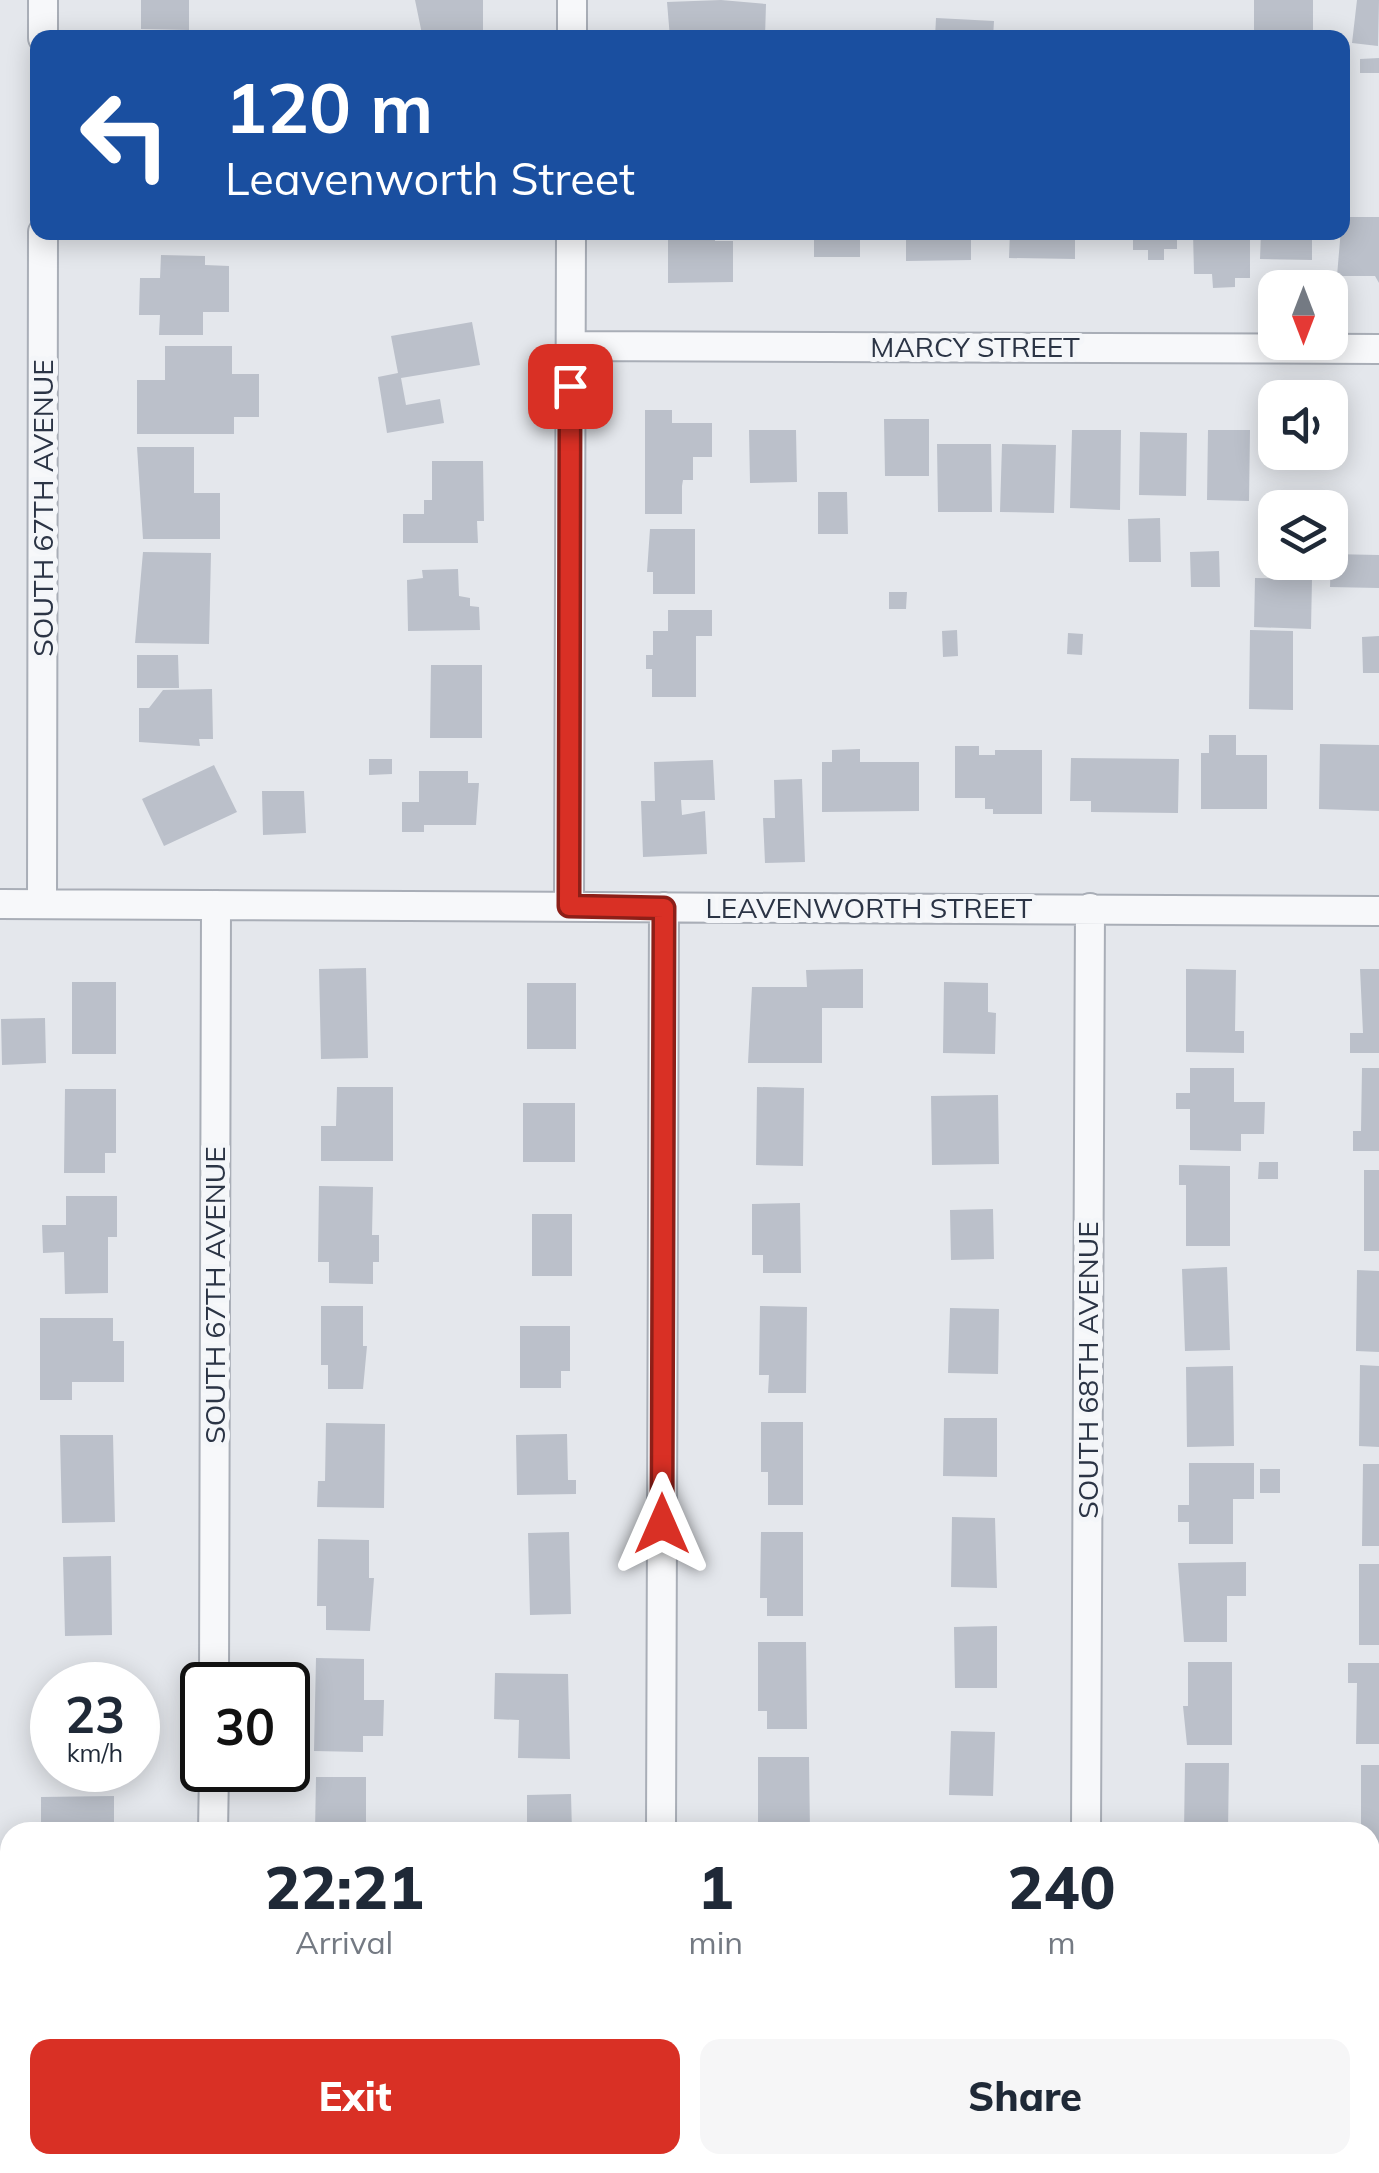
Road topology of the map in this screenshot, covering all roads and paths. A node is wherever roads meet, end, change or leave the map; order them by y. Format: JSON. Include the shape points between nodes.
{"nodes":[{"id":1,"x":43,"y":0,"type":"edge"},
{"id":2,"x":572,"y":0,"type":"edge"},
{"id":3,"x":43,"y":30,"type":"edge"},
{"id":4,"x":572,"y":30,"type":"edge"},
{"id":5,"x":43,"y":240,"type":"edge"},
{"id":6,"x":571,"y":240,"type":"edge"},
{"id":7,"x":570,"y":346,"type":"junction"},
{"id":8,"x":1379,"y":348,"type":"edge"},
{"id":9,"x":0,"y":904,"type":"edge"},
{"id":10,"x":42,"y":904,"type":"junction"},
{"id":11,"x":216,"y":904,"type":"junction"},
{"id":12,"x":569,"y":906,"type":"junction"},
{"id":13,"x":664,"y":908,"type":"junction"},
{"id":14,"x":1090,"y":908,"type":"junction"},
{"id":15,"x":1379,"y":910,"type":"edge"},
{"id":16,"x":214,"y":1662,"type":"edge"},
{"id":17,"x":214,"y":1792,"type":"edge"},
{"id":18,"x":214,"y":1822,"type":"edge"},
{"id":19,"x":661,"y":1822,"type":"edge"},
{"id":20,"x":1086,"y":1822,"type":"edge"}],
"edges":[{"from":1,"to":3,"type":"street"},
{"from":2,"to":4,"type":"street"},
{"from":5,"to":10,"type":"street","name":"SOUTH 67TH AVENUE"},
{"from":6,"to":7,"type":"street"},
{"from":7,"to":8,"type":"street","name":"MARCY STREET"},
{"from":7,"to":12,"type":"street"},
{"from":9,"to":10,"type":"street","name":"LEAVENWORTH STREET"},
{"from":10,"to":11,"type":"street","name":"LEAVENWORTH STREET"},
{"from":11,"to":12,"type":"street","name":"LEAVENWORTH STREET"},
{"from":11,"to":16,"type":"street","name":"SOUTH 67TH AVENUE"},
{"from":12,"to":13,"type":"street","name":"LEAVENWORTH STREET"},
{"from":13,"to":14,"type":"street","name":"LEAVENWORTH STREET"},
{"from":13,"to":19,"type":"street"},
{"from":14,"to":15,"type":"street","name":"LEAVENWORTH STREET"},
{"from":14,"to":20,"type":"street","name":"SOUTH 68TH AVENUE"},
{"from":17,"to":18,"type":"street"}]}
